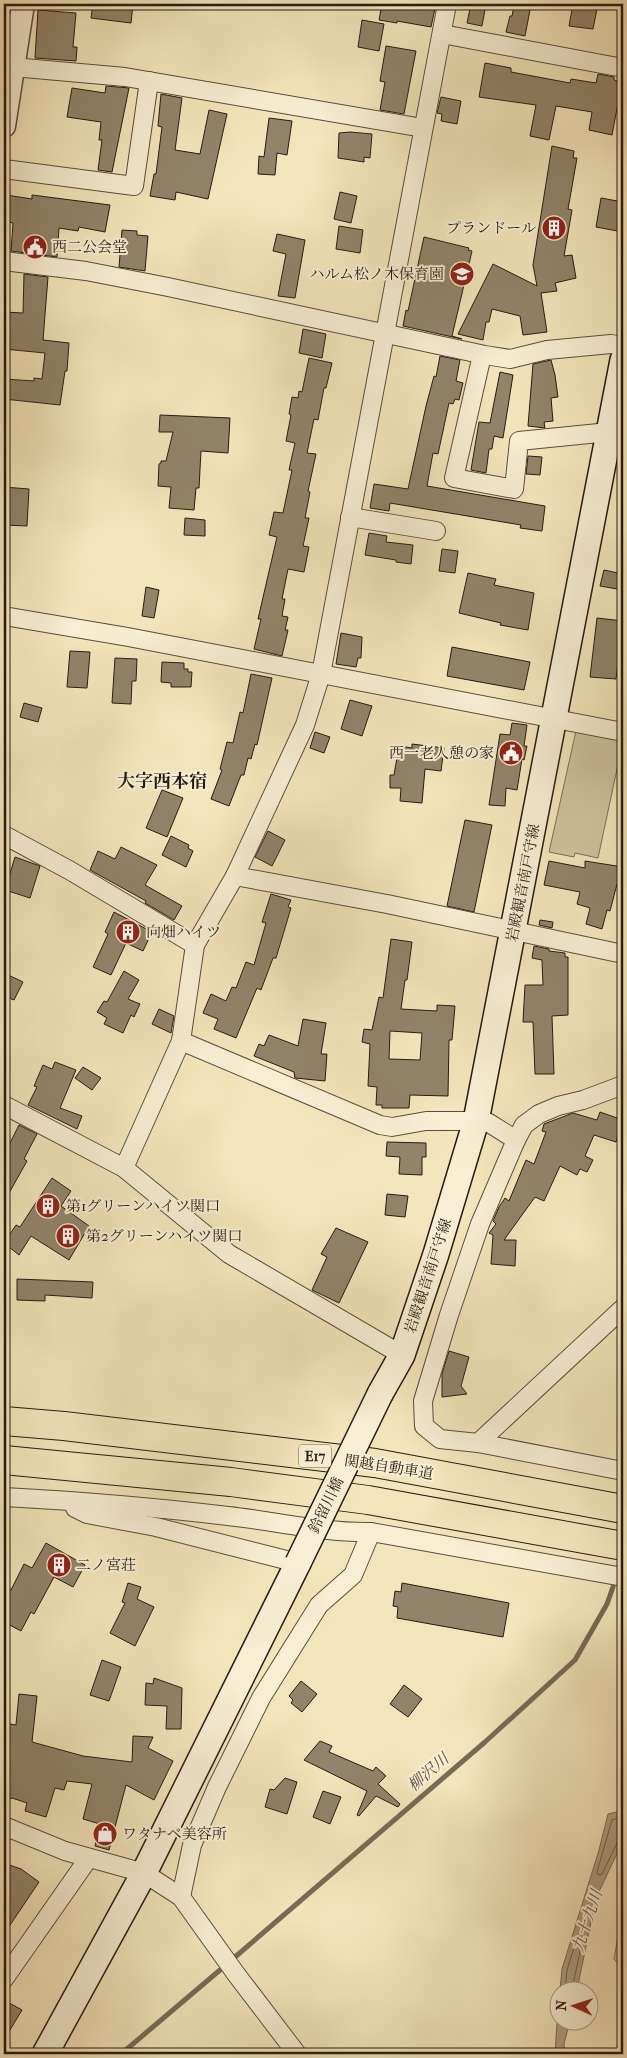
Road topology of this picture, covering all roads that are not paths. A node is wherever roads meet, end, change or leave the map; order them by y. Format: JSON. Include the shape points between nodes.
{"nodes":[{"id":1,"x":23,"y":4,"type":"edge"},
{"id":2,"x":447,"y":4,"type":"edge"},
{"id":3,"x":442,"y":34,"type":"junction"},
{"id":4,"x":11,"y":35,"type":"edge"},
{"id":5,"x":14,"y":67,"type":"junction"},
{"id":6,"x":623,"y":68,"type":"edge"},
{"id":7,"x":148,"y":82,"type":"junction"},
{"id":8,"x":4,"y":126,"type":"edge"},
{"id":9,"x":423,"y":128,"type":"junction"},
{"id":10,"x":4,"y":169,"type":"edge"},
{"id":11,"x":4,"y":261,"type":"edge"},
{"id":12,"x":384,"y":332,"type":"junction"},
{"id":13,"x":623,"y":346,"type":"edge"},
{"id":14,"x":482,"y":355,"type":"junction"},
{"id":15,"x":623,"y":360,"type":"edge"},
{"id":16,"x":609,"y":432,"type":"junction"},
{"id":17,"x":350,"y":517,"type":"junction"},
{"id":18,"x":436,"y":530,"type":"dead end"},
{"id":19,"x":4,"y":616,"type":"edge"},
{"id":20,"x":321,"y":674,"type":"junction"},
{"id":21,"x":554,"y":719,"type":"junction"},
{"id":22,"x":623,"y":732,"type":"edge"},
{"id":23,"x":4,"y":835,"type":"edge"},
{"id":24,"x":235,"y":876,"type":"junction"},
{"id":25,"x":514,"y":929,"type":"junction"},
{"id":26,"x":195,"y":945,"type":"junction"},
{"id":27,"x":623,"y":954,"type":"edge"},
{"id":28,"x":181,"y":1041,"type":"junction"},
{"id":29,"x":623,"y":1086,"type":"edge"},
{"id":30,"x":4,"y":1105,"type":"edge"},
{"id":31,"x":476,"y":1121,"type":"junction"},
{"id":32,"x":516,"y":1140,"type":"junction"},
{"id":33,"x":124,"y":1168,"type":"junction"},
{"id":34,"x":623,"y":1308,"type":"edge"},
{"id":35,"x":402,"y":1355,"type":"junction"},
{"id":36,"x":380,"y":1394,"type":"joint"},
{"id":37,"x":4,"y":1420,"type":"edge"},
{"id":38,"x":478,"y":1443,"type":"junction"},
{"id":39,"x":4,"y":1460,"type":"edge"},
{"id":40,"x":623,"y":1471,"type":"edge"},
{"id":41,"x":4,"y":1497,"type":"edge"},
{"id":42,"x":59,"y":1500,"type":"junction"},
{"id":43,"x":623,"y":1508,"type":"edge"},
{"id":44,"x":371,"y":1532,"type":"junction"},
{"id":45,"x":623,"y":1546,"type":"edge"},
{"id":46,"x":298,"y":1562,"type":"junction"},
{"id":47,"x":623,"y":1577,"type":"edge"},
{"id":48,"x":4,"y":1826,"type":"edge"},
{"id":49,"x":88,"y":1859,"type":"junction"},
{"id":50,"x":144,"y":1873,"type":"junction"},
{"id":51,"x":181,"y":1897,"type":"junction"},
{"id":52,"x":4,"y":1979,"type":"edge"},
{"id":53,"x":45,"y":2054,"type":"edge"},
{"id":54,"x":297,"y":2054,"type":"edge"}],
"edges":[{"from":1,"to":4,"type":"street"},
{"from":2,"to":3,"type":"street"},
{"from":3,"to":6,"type":"street"},
{"from":3,"to":9,"type":"street"},
{"from":4,"to":5,"type":"street"},
{"from":5,"to":7,"type":"street"},
{"from":5,"to":8,"type":"street"},
{"from":7,"to":9,"type":"street"},
{"from":7,"to":10,"type":"street","via":[[134,186]]},
{"from":9,"to":12,"type":"street"},
{"from":11,"to":12,"type":"street","via":[[86,271]]},
{"from":12,"to":14,"type":"street"},
{"from":12,"to":17,"type":"street"},
{"from":13,"to":14,"type":"street","via":[[611,344],[548,350],[510,359]]},
{"from":14,"to":16,"type":"street","via":[[454,478],[514,489],[519,440]]},
{"from":15,"to":16,"type":"main road","name":"岩殿観音南戸守線"},
{"from":16,"to":21,"type":"main road","name":"岩殿観音南戸守線"},
{"from":17,"to":18,"type":"street"},
{"from":17,"to":20,"type":"street"},
{"from":19,"to":20,"type":"street"},
{"from":20,"to":21,"type":"street"},
{"from":20,"to":24,"type":"street","via":[[305,725]]},
{"from":21,"to":22,"type":"street"},
{"from":21,"to":25,"type":"main road","name":"岩殿観音南戸守線"},
{"from":23,"to":26,"type":"street"},
{"from":24,"to":25,"type":"street"},
{"from":24,"to":26,"type":"street"},
{"from":25,"to":27,"type":"street"},
{"from":25,"to":31,"type":"main road","name":"岩殿観音南戸守線"},
{"from":26,"to":28,"type":"street"},
{"from":28,"to":31,"type":"street","via":[[380,1125],[392,1128],[426,1121]]},
{"from":28,"to":33,"type":"street"},
{"from":29,"to":32,"type":"street","via":[[539,1114],[524,1125]]},
{"from":30,"to":33,"type":"street"},
{"from":31,"to":32,"type":"street","via":[[490,1123]]},
{"from":31,"to":35,"type":"main road","name":"岩殿観音南戸守線"},
{"from":32,"to":38,"type":"street","via":[[480,1224],[423,1401],[424,1426],[440,1439]]},
{"from":33,"to":35,"type":"street","via":[[229,1254]]},
{"from":34,"to":38,"type":"street"},
{"from":35,"to":36,"type":"main road","name":"岩殿観音南戸守線"},
{"from":36,"to":46,"type":"main road","name":"鈴留川橋","bridge":true},
{"from":37,"to":43,"type":"highway","name":"関越自動車道","number":"E17","via":[[375,1463]]},
{"from":38,"to":40,"type":"street"},
{"from":39,"to":45,"type":"highway","via":[[231,1482],[368,1500]]},
{"from":41,"to":42,"type":"street"},
{"from":42,"to":44,"type":"street"},
{"from":42,"to":46,"type":"street","via":[[87,1514],[156,1527]]},
{"from":44,"to":47,"type":"street"},
{"from":44,"to":51,"type":"street","via":[[353,1575],[319,1605],[261,1698],[192,1845]]},
{"from":46,"to":50,"type":"main road","name":"鈴留川橋"},
{"from":48,"to":49,"type":"street"},
{"from":49,"to":50,"type":"street"},
{"from":49,"to":52,"type":"street"},
{"from":50,"to":51,"type":"street"},
{"from":50,"to":53,"type":"main road","name":"鈴留川橋"},
{"from":51,"to":54,"type":"street"}]}
